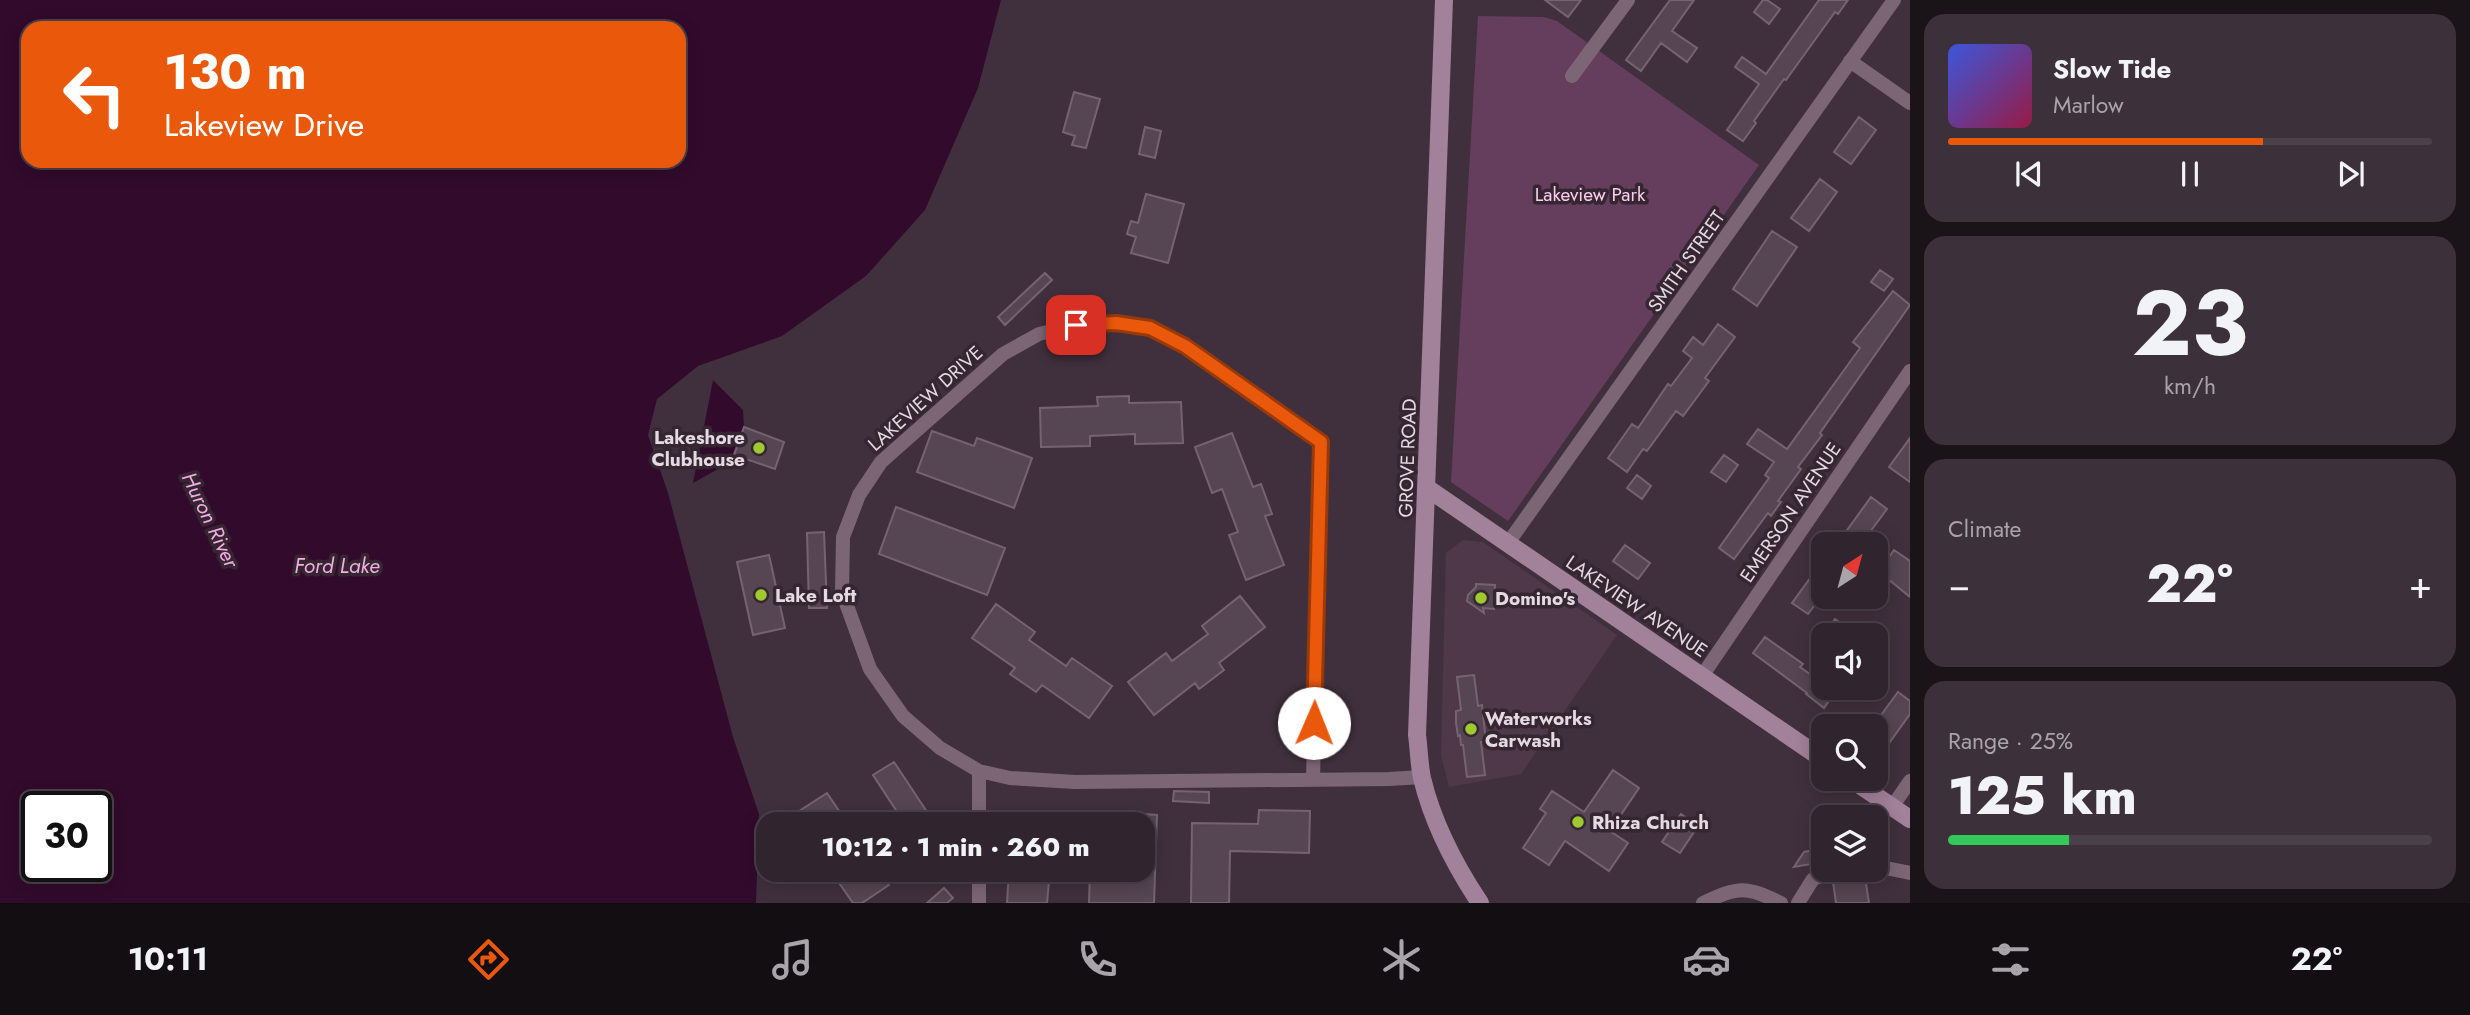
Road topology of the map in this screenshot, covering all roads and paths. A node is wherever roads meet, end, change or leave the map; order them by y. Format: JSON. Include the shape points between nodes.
{"nodes":[{"id":1,"x":1444,"y":0,"type":"edge"},
{"id":2,"x":1628,"y":0,"type":"edge"},
{"id":3,"x":1894,"y":0,"type":"edge"},
{"id":4,"x":1850,"y":61,"type":"junction"},
{"id":5,"x":1572,"y":76,"type":"dead end"},
{"id":6,"x":1910,"y":103,"type":"edge"},
{"id":7,"x":1910,"y":371,"type":"edge"},
{"id":8,"x":1427,"y":488,"type":"junction"},
{"id":9,"x":1508,"y":543,"type":"junction"},
{"id":10,"x":1702,"y":676,"type":"junction"},
{"id":11,"x":1811,"y":751,"type":"edge"},
{"id":12,"x":979,"y":771,"type":"junction"},
{"id":13,"x":1422,"y":777,"type":"junction"},
{"id":14,"x":1313,"y":780,"type":"junction"},
{"id":15,"x":1910,"y":781,"type":"edge"},
{"id":16,"x":1869,"y":791,"type":"edge"},
{"id":17,"x":1892,"y":807,"type":"junction"},
{"id":18,"x":979,"y":812,"type":"edge"},
{"id":19,"x":1910,"y":819,"type":"edge"},
{"id":20,"x":1888,"y":868,"type":"edge"},
{"id":21,"x":1910,"y":873,"type":"edge"},
{"id":22,"x":979,"y":882,"type":"edge"},
{"id":23,"x":1811,"y":882,"type":"edge"},
{"id":24,"x":979,"y":903,"type":"edge"},
{"id":25,"x":1480,"y":903,"type":"edge"},
{"id":26,"x":1703,"y":903,"type":"edge"},
{"id":27,"x":1781,"y":903,"type":"edge"},
{"id":28,"x":1798,"y":903,"type":"edge"}],
"edges":[{"from":1,"to":8,"type":"main road","name":"GROVE ROAD"},
{"from":2,"to":5,"type":"street"},
{"from":3,"to":4,"type":"street","name":"SMITH STREET"},
{"from":4,"to":6,"type":"street"},
{"from":4,"to":9,"type":"street","name":"SMITH STREET"},
{"from":7,"to":10,"type":"street","name":"EMERSON AVENUE"},
{"from":8,"to":9,"type":"main road","name":"LAKEVIEW AVENUE"},
{"from":8,"to":13,"type":"main road","name":"GROVE ROAD","via":[[1418,688]]},
{"from":9,"to":10,"type":"main road","name":"LAKEVIEW AVENUE"},
{"from":10,"to":11,"type":"main road","name":"LAKEVIEW AVENUE"},
{"from":12,"to":14,"type":"street","name":"LAKEVIEW DRIVE","via":[[1075,782]]},
{"from":12,"to":14,"type":"street","name":"LAKEVIEW DRIVE","via":[[940,748],[903,716],[870,669],[842,592],[843,537],[859,495],[881,462],[1003,354],[1039,334],[1076,325],[1116,323],[1150,328],[1185,346],[1321,442]]},
{"from":12,"to":18,"type":"street"},
{"from":13,"to":14,"type":"street"},
{"from":13,"to":25,"type":"main road","name":"GROVE ROAD","via":[[1446,847]]},
{"from":15,"to":17,"type":"street"},
{"from":16,"to":17,"type":"main road"},
{"from":17,"to":19,"type":"main road"},
{"from":20,"to":21,"type":"street"},
{"from":22,"to":24,"type":"street"},
{"from":23,"to":28,"type":"street"},
{"from":26,"to":27,"type":"street","via":[[1751,889]]}]}
